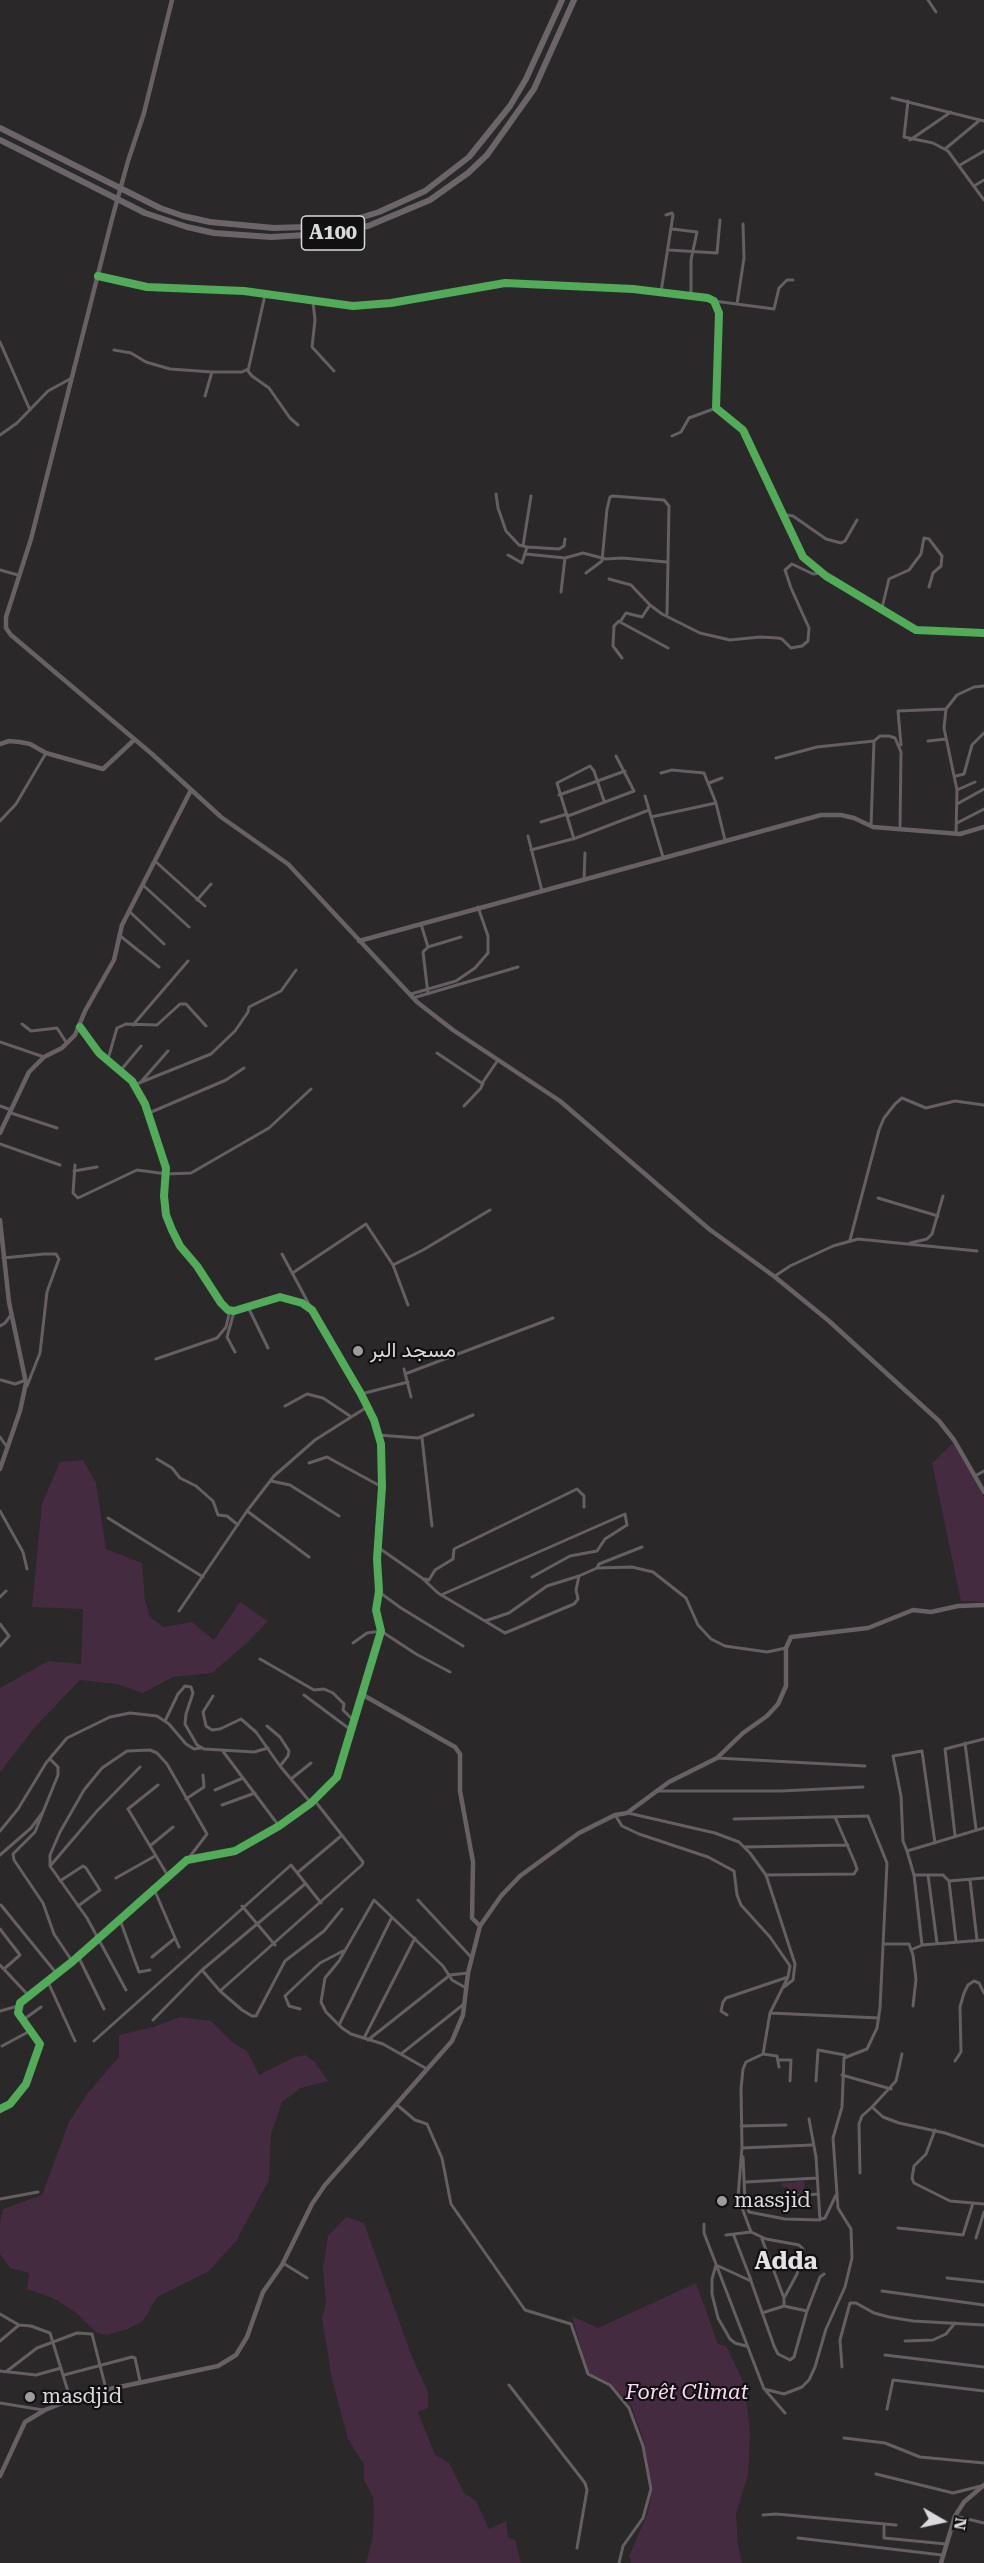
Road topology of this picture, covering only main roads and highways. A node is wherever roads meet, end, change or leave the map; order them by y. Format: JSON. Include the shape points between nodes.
{"nodes":[{"id":1,"x":560,"y":0,"type":"edge"},
{"id":2,"x":574,"y":0,"type":"edge"},
{"id":3,"x":0,"y":128,"type":"edge"},
{"id":4,"x":0,"y":140,"type":"edge"}],
"edges":[{"from":1,"to":3,"type":"highway","name":"A100","number":"A100","via":[[526,79],[469,157],[425,191],[353,220],[274,228],[183,216]]},
{"from":2,"to":4,"type":"highway","name":"A100","number":"A100","via":[[534,89],[487,155],[430,200],[368,226],[271,237],[187,227],[139,210]]}]}
